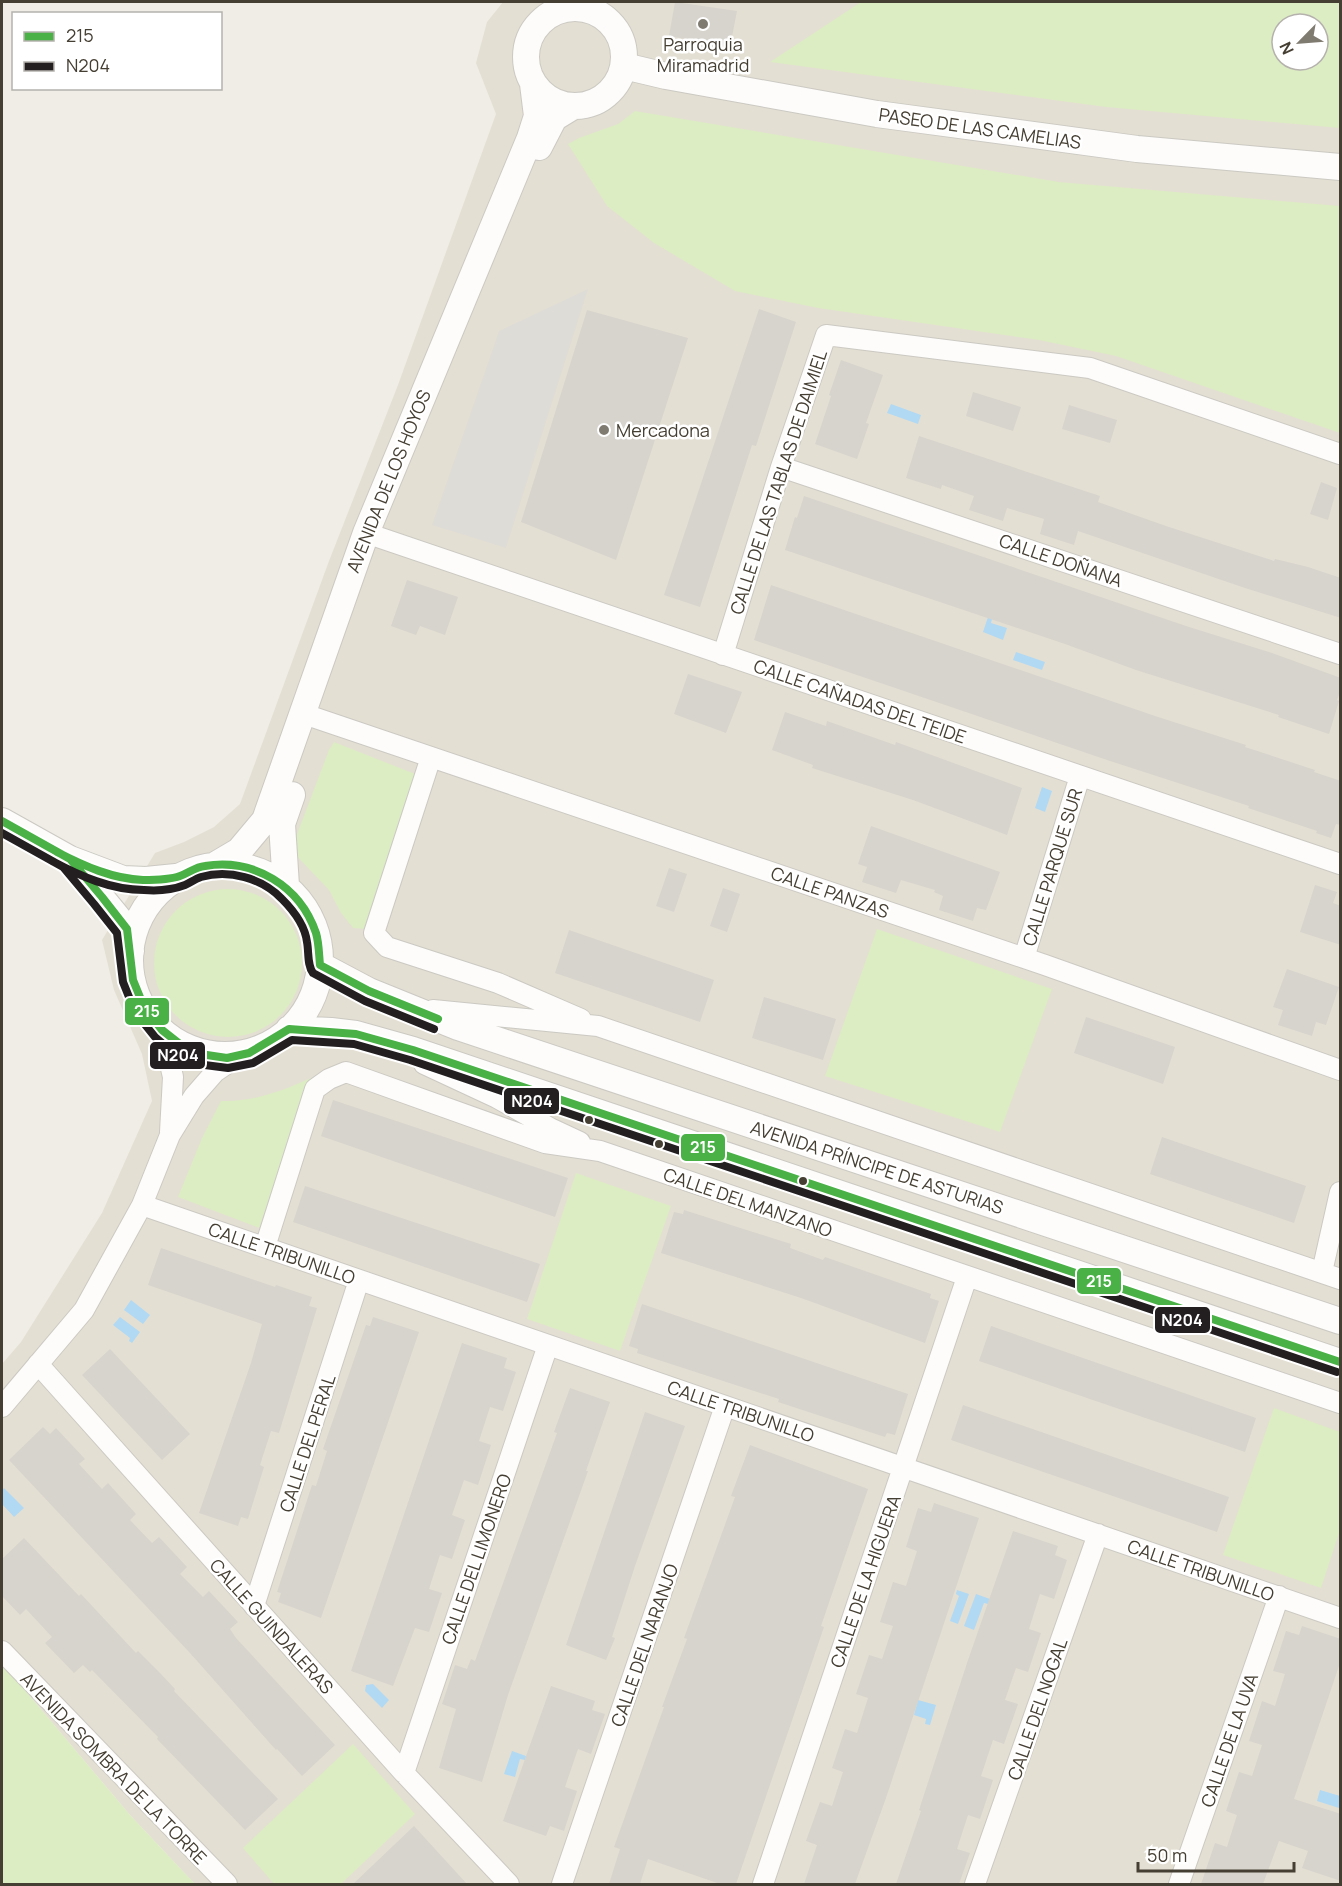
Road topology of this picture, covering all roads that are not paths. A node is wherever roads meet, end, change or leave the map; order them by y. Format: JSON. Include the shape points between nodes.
{"nodes":[{"id":1,"x":583,"y":5,"type":"edge"},
{"id":2,"x":609,"y":10,"type":"edge"},
{"id":3,"x":624,"y":66,"type":"junction"},
{"id":4,"x":533,"y":84,"type":"junction"},
{"id":5,"x":572,"y":107,"type":"junction"},
{"id":6,"x":1341,"y":167,"type":"edge"},
{"id":7,"x":1341,"y":454,"type":"edge"},
{"id":8,"x":781,"y":466,"type":"junction"},
{"id":9,"x":373,"y":535,"type":"junction"},
{"id":10,"x":723,"y":654,"type":"junction"},
{"id":11,"x":1341,"y":654,"type":"edge"},
{"id":12,"x":309,"y":717,"type":"junction"},
{"id":13,"x":431,"y":757,"type":"junction"},
{"id":14,"x":1080,"y":776,"type":"junction"},
{"id":15,"x":2,"y":821,"type":"edge"},
{"id":16,"x":70,"y":859,"type":"junction"},
{"id":17,"x":217,"y":864,"type":"junction"},
{"id":18,"x":1341,"y":864,"type":"edge"},
{"id":19,"x":177,"y":877,"type":"junction"},
{"id":20,"x":286,"y":886,"type":"junction"},
{"id":21,"x":131,"y":951,"type":"junction"},
{"id":22,"x":1024,"y":958,"type":"junction"},
{"id":23,"x":320,"y":965,"type":"junction"},
{"id":24,"x":415,"y":1008,"type":"junction"},
{"id":25,"x":598,"y":1026,"type":"junction"},
{"id":26,"x":289,"y":1029,"type":"junction"},
{"id":27,"x":162,"y":1030,"type":"junction"},
{"id":28,"x":368,"y":1038,"type":"junction"},
{"id":29,"x":240,"y":1055,"type":"junction"},
{"id":30,"x":1341,"y":1070,"type":"edge"},
{"id":31,"x":170,"y":1135,"type":"junction"},
{"id":32,"x":600,"y":1151,"type":"junction"},
{"id":33,"x":1341,"y":1192,"type":"edge"},
{"id":34,"x":142,"y":1205,"type":"junction"},
{"id":35,"x":266,"y":1247,"type":"junction"},
{"id":36,"x":1331,"y":1275,"type":"edge"},
{"id":37,"x":967,"y":1277,"type":"junction"},
{"id":38,"x":359,"y":1280,"type":"junction"},
{"id":39,"x":1341,"y":1321,"type":"edge"},
{"id":40,"x":548,"y":1345,"type":"junction"},
{"id":41,"x":1341,"y":1362,"type":"edge"},
{"id":42,"x":38,"y":1364,"type":"junction"},
{"id":43,"x":1341,"y":1403,"type":"edge"},
{"id":44,"x":725,"y":1406,"type":"junction"},
{"id":45,"x":2,"y":1407,"type":"edge"},
{"id":46,"x":903,"y":1467,"type":"junction"},
{"id":47,"x":1098,"y":1534,"type":"junction"},
{"id":48,"x":1279,"y":1596,"type":"junction"},
{"id":49,"x":254,"y":1606,"type":"junction"},
{"id":50,"x":1341,"y":1618,"type":"edge"},
{"id":51,"x":2,"y":1651,"type":"edge"},
{"id":52,"x":404,"y":1773,"type":"junction"},
{"id":53,"x":227,"y":1884,"type":"edge"},
{"id":54,"x":509,"y":1884,"type":"edge"},
{"id":55,"x":562,"y":1884,"type":"edge"},
{"id":56,"x":763,"y":1884,"type":"edge"},
{"id":57,"x":975,"y":1884,"type":"edge"},
{"id":58,"x":1179,"y":1884,"type":"edge"}],
"edges":[{"from":1,"to":2,"type":"street","via":[[595,12]]},
{"from":1,"to":4,"type":"street","via":[[550,14],[537,24],[525,53]]},
{"from":2,"to":3,"type":"street","via":[[624,49]]},
{"from":3,"to":5,"type":"street","via":[[618,83],[606,96],[590,105]]},
{"from":3,"to":6,"type":"street","name":"PASEO DE LAS CAMELIAS","via":[[912,119],[1137,149]]},
{"from":4,"to":5,"type":"street","via":[[550,100]]},
{"from":4,"to":9,"type":"street","name":"AVENIDA DE LOS HOYOS","via":[[537,116],[530,138],[443,344]]},
{"from":5,"to":9,"type":"street","name":"AVENIDA DE LOS HOYOS","via":[[554,118],[537,150]]},
{"from":7,"to":8,"type":"street","name":"CALLE DE LAS TABLAS DE DAIMIEL","via":[[1090,368],[826,335]]},
{"from":8,"to":10,"type":"street","name":"CALLE DE LAS TABLAS DE DAIMIEL"},
{"from":8,"to":11,"type":"street","name":"CALLE DOÑANA"},
{"from":9,"to":10,"type":"street","name":"CALLE CAÑADAS DEL TEIDE"},
{"from":9,"to":12,"type":"street","name":"AVENIDA DE LOS HOYOS"},
{"from":10,"to":14,"type":"street","name":"CALLE CAÑADAS DEL TEIDE"},
{"from":12,"to":13,"type":"street","name":"CALLE PANZAS"},
{"from":12,"to":17,"type":"street","name":"AVENIDA DE LOS HOYOS","via":[[265,820],[239,851]]},
{"from":12,"to":20,"type":"street","name":"AVENIDA DE LOS HOYOS","via":[[282,824]]},
{"from":13,"to":22,"type":"street","name":"CALLE PANZAS"},
{"from":13,"to":25,"type":"street","name":"AVENIDA PRÍNCIPE DE ASTURIAS","via":[[374,933],[387,947],[498,983]]},
{"from":14,"to":18,"type":"street","name":"CALLE CAÑADAS DEL TEIDE"},
{"from":14,"to":22,"type":"street","name":"CALLE PARQUE SUR"},
{"from":15,"to":16,"type":"street"},
{"from":16,"to":19,"type":"street","via":[[123,879]]},
{"from":16,"to":21,"type":"street","via":[[127,929]]},
{"from":17,"to":19,"type":"street"},
{"from":17,"to":20,"type":"street","via":[[242,865]]},
{"from":19,"to":21,"type":"street","via":[[153,896],[138,922]]},
{"from":20,"to":23,"type":"street","via":[[305,908],[317,935]]},
{"from":21,"to":27,"type":"street","via":[[133,980],[144,1007]]},
{"from":22,"to":30,"type":"street","name":"CALLE PANZAS"},
{"from":23,"to":24,"type":"street","name":"AVENIDA PRÍNCIPE DE ASTURIAS","via":[[369,991]]},
{"from":23,"to":26,"type":"street","via":[[305,1011]]},
{"from":24,"to":25,"type":"street","name":"AVENIDA PRÍNCIPE DE ASTURIAS"},
{"from":24,"to":39,"type":"street","name":"AVENIDA PRÍNCIPE DE ASTURIAS","via":[[458,1027]]},
{"from":25,"to":36,"type":"street","name":"AVENIDA PRÍNCIPE DE ASTURIAS"},
{"from":26,"to":28,"type":"street","name":"AVENIDA PRÍNCIPE DE ASTURIAS","via":[[331,1030]]},
{"from":26,"to":29,"type":"street"},
{"from":27,"to":29,"type":"street","via":[[200,1054],[227,1058]]},
{"from":27,"to":31,"type":"street","via":[[173,1077]]},
{"from":28,"to":32,"type":"street","name":"AVENIDA PRÍNCIPE DE ASTURIAS"},
{"from":28,"to":41,"type":"street","name":"AVENIDA PRÍNCIPE DE ASTURIAS"},
{"from":29,"to":31,"type":"street","via":[[215,1072],[194,1096]]},
{"from":31,"to":34,"type":"street"},
{"from":32,"to":35,"type":"street","name":"CALLE DEL MANZANO","via":[[545,1143],[346,1072],[315,1089]]},
{"from":32,"to":37,"type":"street","name":"CALLE DEL MANZANO"},
{"from":33,"to":36,"type":"street"},
{"from":34,"to":35,"type":"street","name":"CALLE TRIBUNILLO"},
{"from":34,"to":42,"type":"street","via":[[84,1310]]},
{"from":35,"to":38,"type":"street","name":"CALLE TRIBUNILLO"},
{"from":37,"to":43,"type":"street","name":"CALLE DEL MANZANO"},
{"from":37,"to":46,"type":"street","name":"CALLE DE LA HIGUERA"},
{"from":38,"to":40,"type":"street","name":"CALLE TRIBUNILLO"},
{"from":38,"to":49,"type":"street","name":"CALLE DEL PERAL"},
{"from":40,"to":44,"type":"street","name":"CALLE TRIBUNILLO"},
{"from":40,"to":52,"type":"street","name":"CALLE DEL LIMONERO"},
{"from":42,"to":45,"type":"street"},
{"from":42,"to":49,"type":"street","name":"CALLE GUINDALERAS"},
{"from":44,"to":46,"type":"street","name":"CALLE TRIBUNILLO"},
{"from":44,"to":55,"type":"street","name":"CALLE DEL NARANJO"},
{"from":46,"to":47,"type":"street","name":"CALLE TRIBUNILLO"},
{"from":46,"to":56,"type":"street","name":"CALLE DE LA HIGUERA"},
{"from":47,"to":48,"type":"street","name":"CALLE TRIBUNILLO"},
{"from":47,"to":57,"type":"street","name":"CALLE DEL NOGAL"},
{"from":48,"to":50,"type":"street","name":"CALLE TRIBUNILLO"},
{"from":48,"to":58,"type":"street","name":"CALLE DE LA UVA"},
{"from":49,"to":52,"type":"street","name":"CALLE GUINDALERAS"},
{"from":51,"to":53,"type":"street","name":"AVENIDA SOMBRA DE LA TORRE"},
{"from":52,"to":54,"type":"street","name":"CALLE GUINDALERAS"}]}
